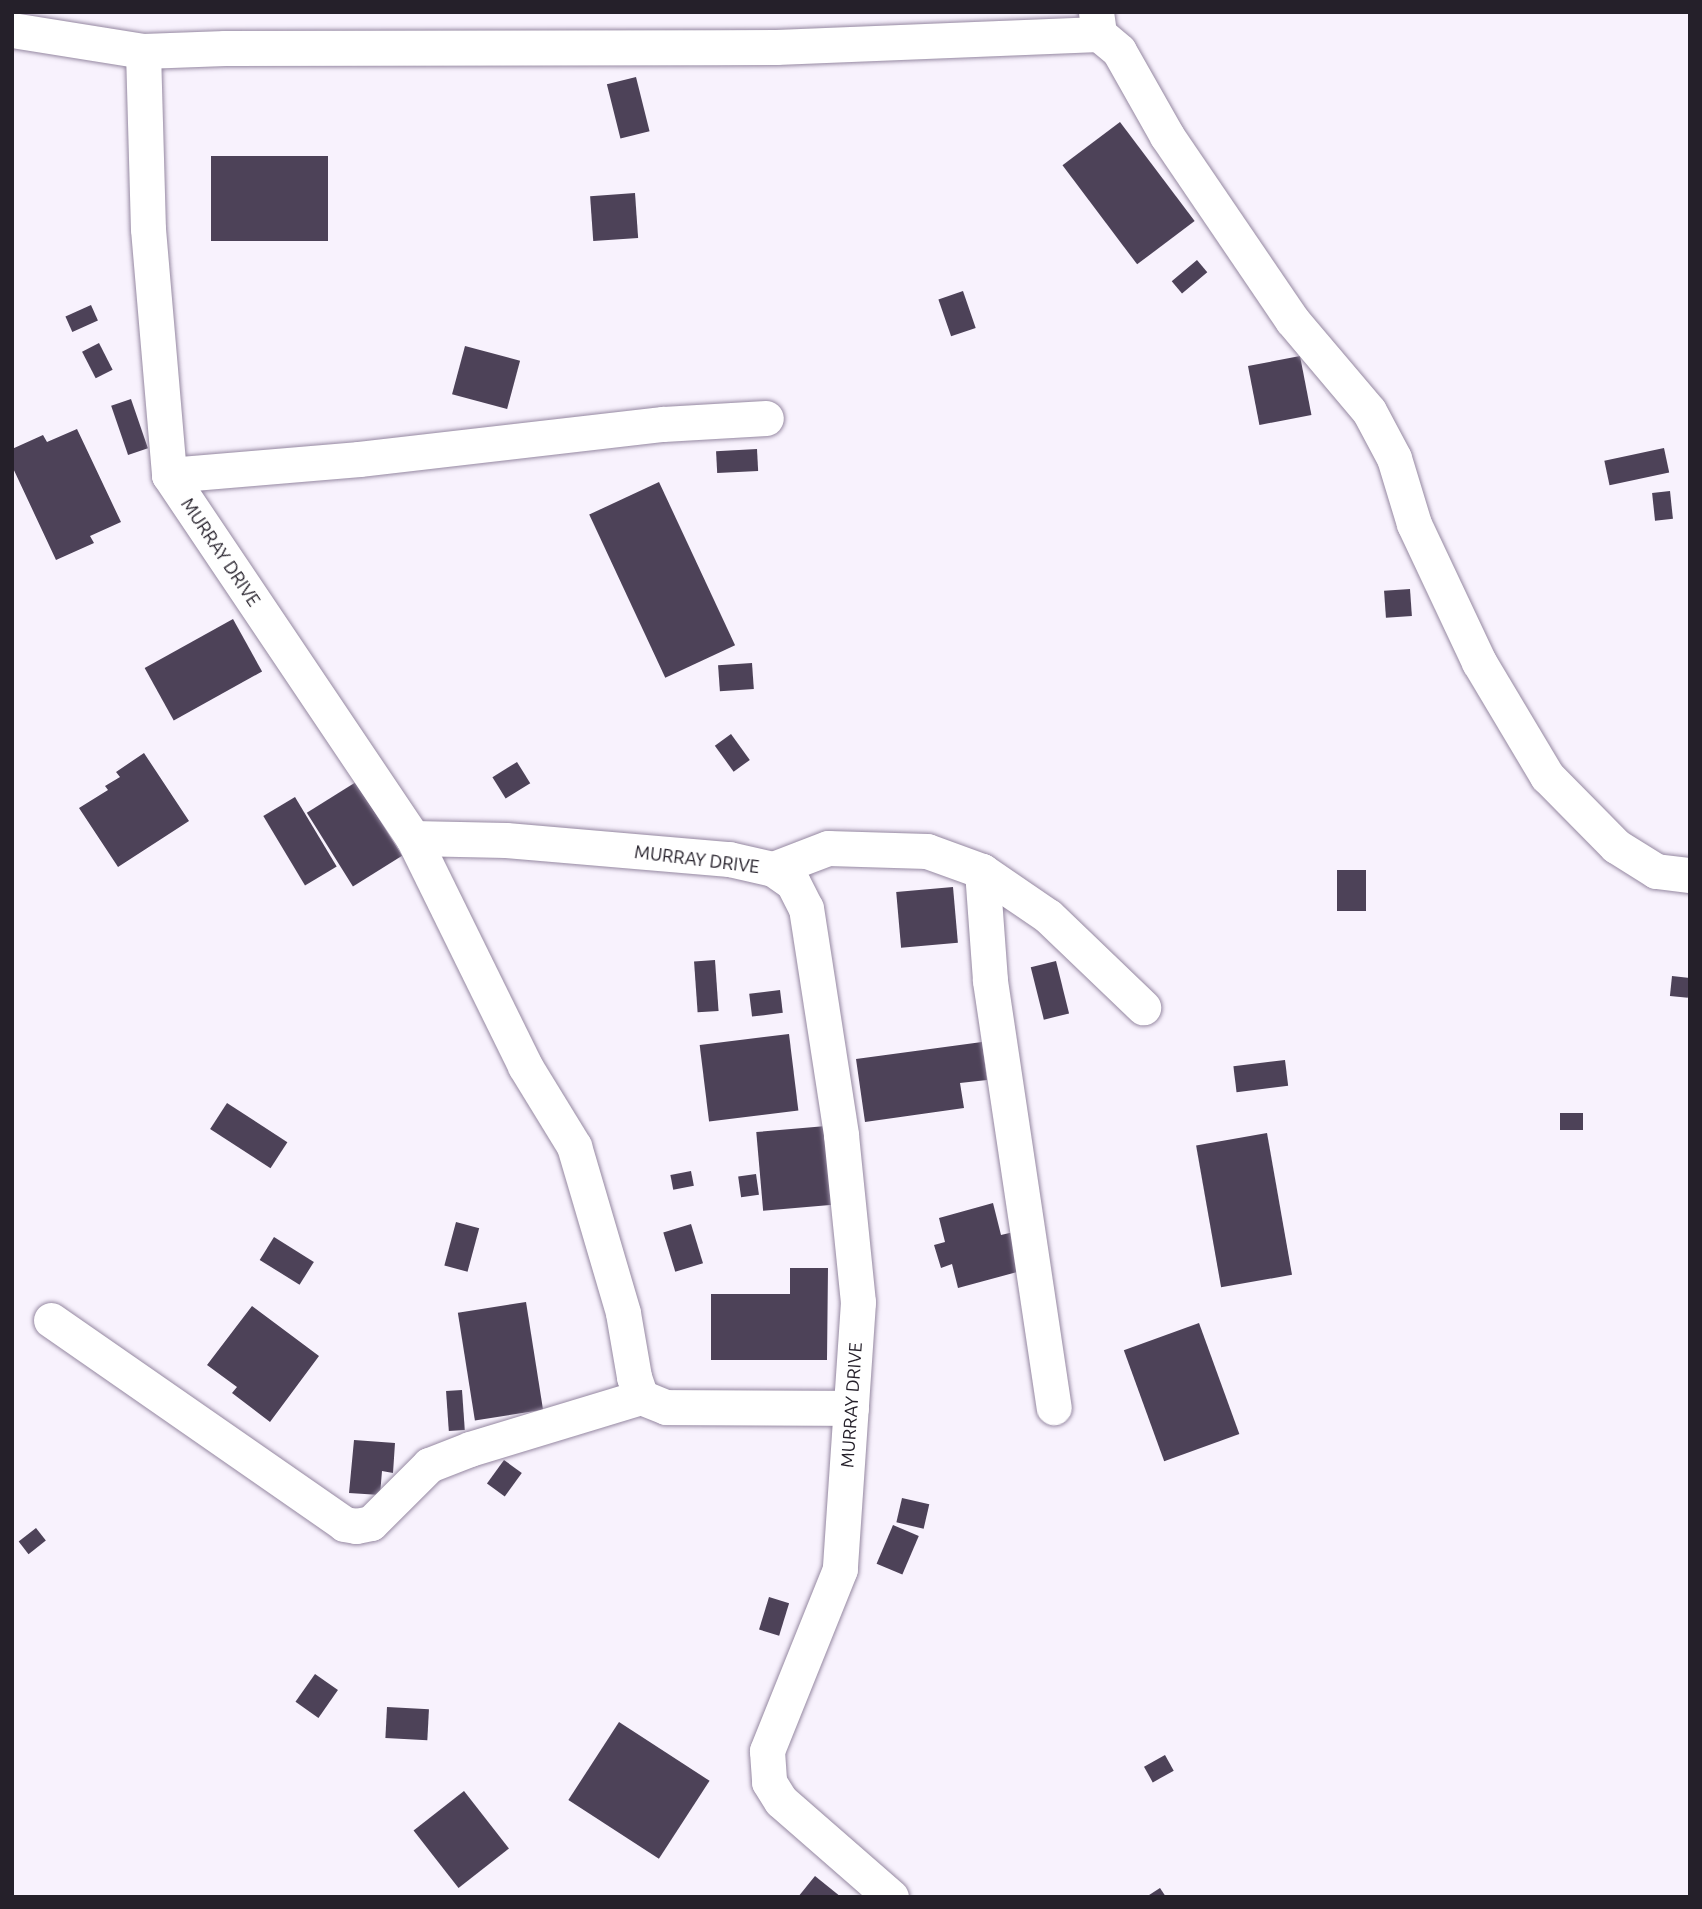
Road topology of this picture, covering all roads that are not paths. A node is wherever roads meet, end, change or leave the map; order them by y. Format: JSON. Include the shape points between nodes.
{"nodes":[{"id":1,"x":1097,"y":23,"type":"edge"},
{"id":2,"x":12,"y":30,"type":"edge"},
{"id":3,"x":143,"y":51,"type":"junction"},
{"id":4,"x":766,"y":418,"type":"dead end"},
{"id":5,"x":169,"y":475,"type":"junction"},
{"id":6,"x":413,"y":838,"type":"junction"},
{"id":7,"x":773,"y":869,"type":"junction"},
{"id":8,"x":982,"y":871,"type":"junction"},
{"id":9,"x":1690,"y":875,"type":"edge"},
{"id":10,"x":1143,"y":1007,"type":"dead end"},
{"id":11,"x":51,"y":1320,"type":"dead end"},
{"id":12,"x":641,"y":1397,"type":"junction"},
{"id":13,"x":1054,"y":1406,"type":"dead end"},
{"id":14,"x":850,"y":1408,"type":"junction"},
{"id":15,"x":891,"y":1897,"type":"edge"}],
"edges":[{"from":1,"to":3,"type":"street","via":[[776,47]]},
{"from":1,"to":9,"type":"street","via":[[1119,51],[1167,136],[1293,320],[1369,411],[1394,458],[1414,524],[1479,662],[1547,776],[1616,846],[1656,871]]},
{"from":2,"to":3,"type":"street"},
{"from":3,"to":5,"type":"street","name":"MURRAY DRIVE","via":[[148,229]]},
{"from":4,"to":5,"type":"street"},
{"from":5,"to":6,"type":"street","name":"MURRAY DRIVE"},
{"from":6,"to":7,"type":"street","name":"MURRAY DRIVE","via":[[506,840],[729,859]]},
{"from":6,"to":12,"type":"street","via":[[525,1066],[574,1146],[623,1312]]},
{"from":7,"to":8,"type":"street","via":[[828,848],[927,851]]},
{"from":7,"to":14,"type":"street","name":"MURRAY DRIVE","via":[[793,883],[806,908],[841,1135],[858,1302]]},
{"from":8,"to":10,"type":"street","via":[[1048,916]]},
{"from":8,"to":13,"type":"street","via":[[990,981]]},
{"from":11,"to":12,"type":"street","via":[[344,1524],[356,1526],[371,1523],[429,1465]]},
{"from":12,"to":14,"type":"street","via":[[666,1407]]},
{"from":14,"to":15,"type":"street","name":"MURRAY DRIVE","via":[[840,1569],[767,1751],[769,1782],[781,1801]]}]}
